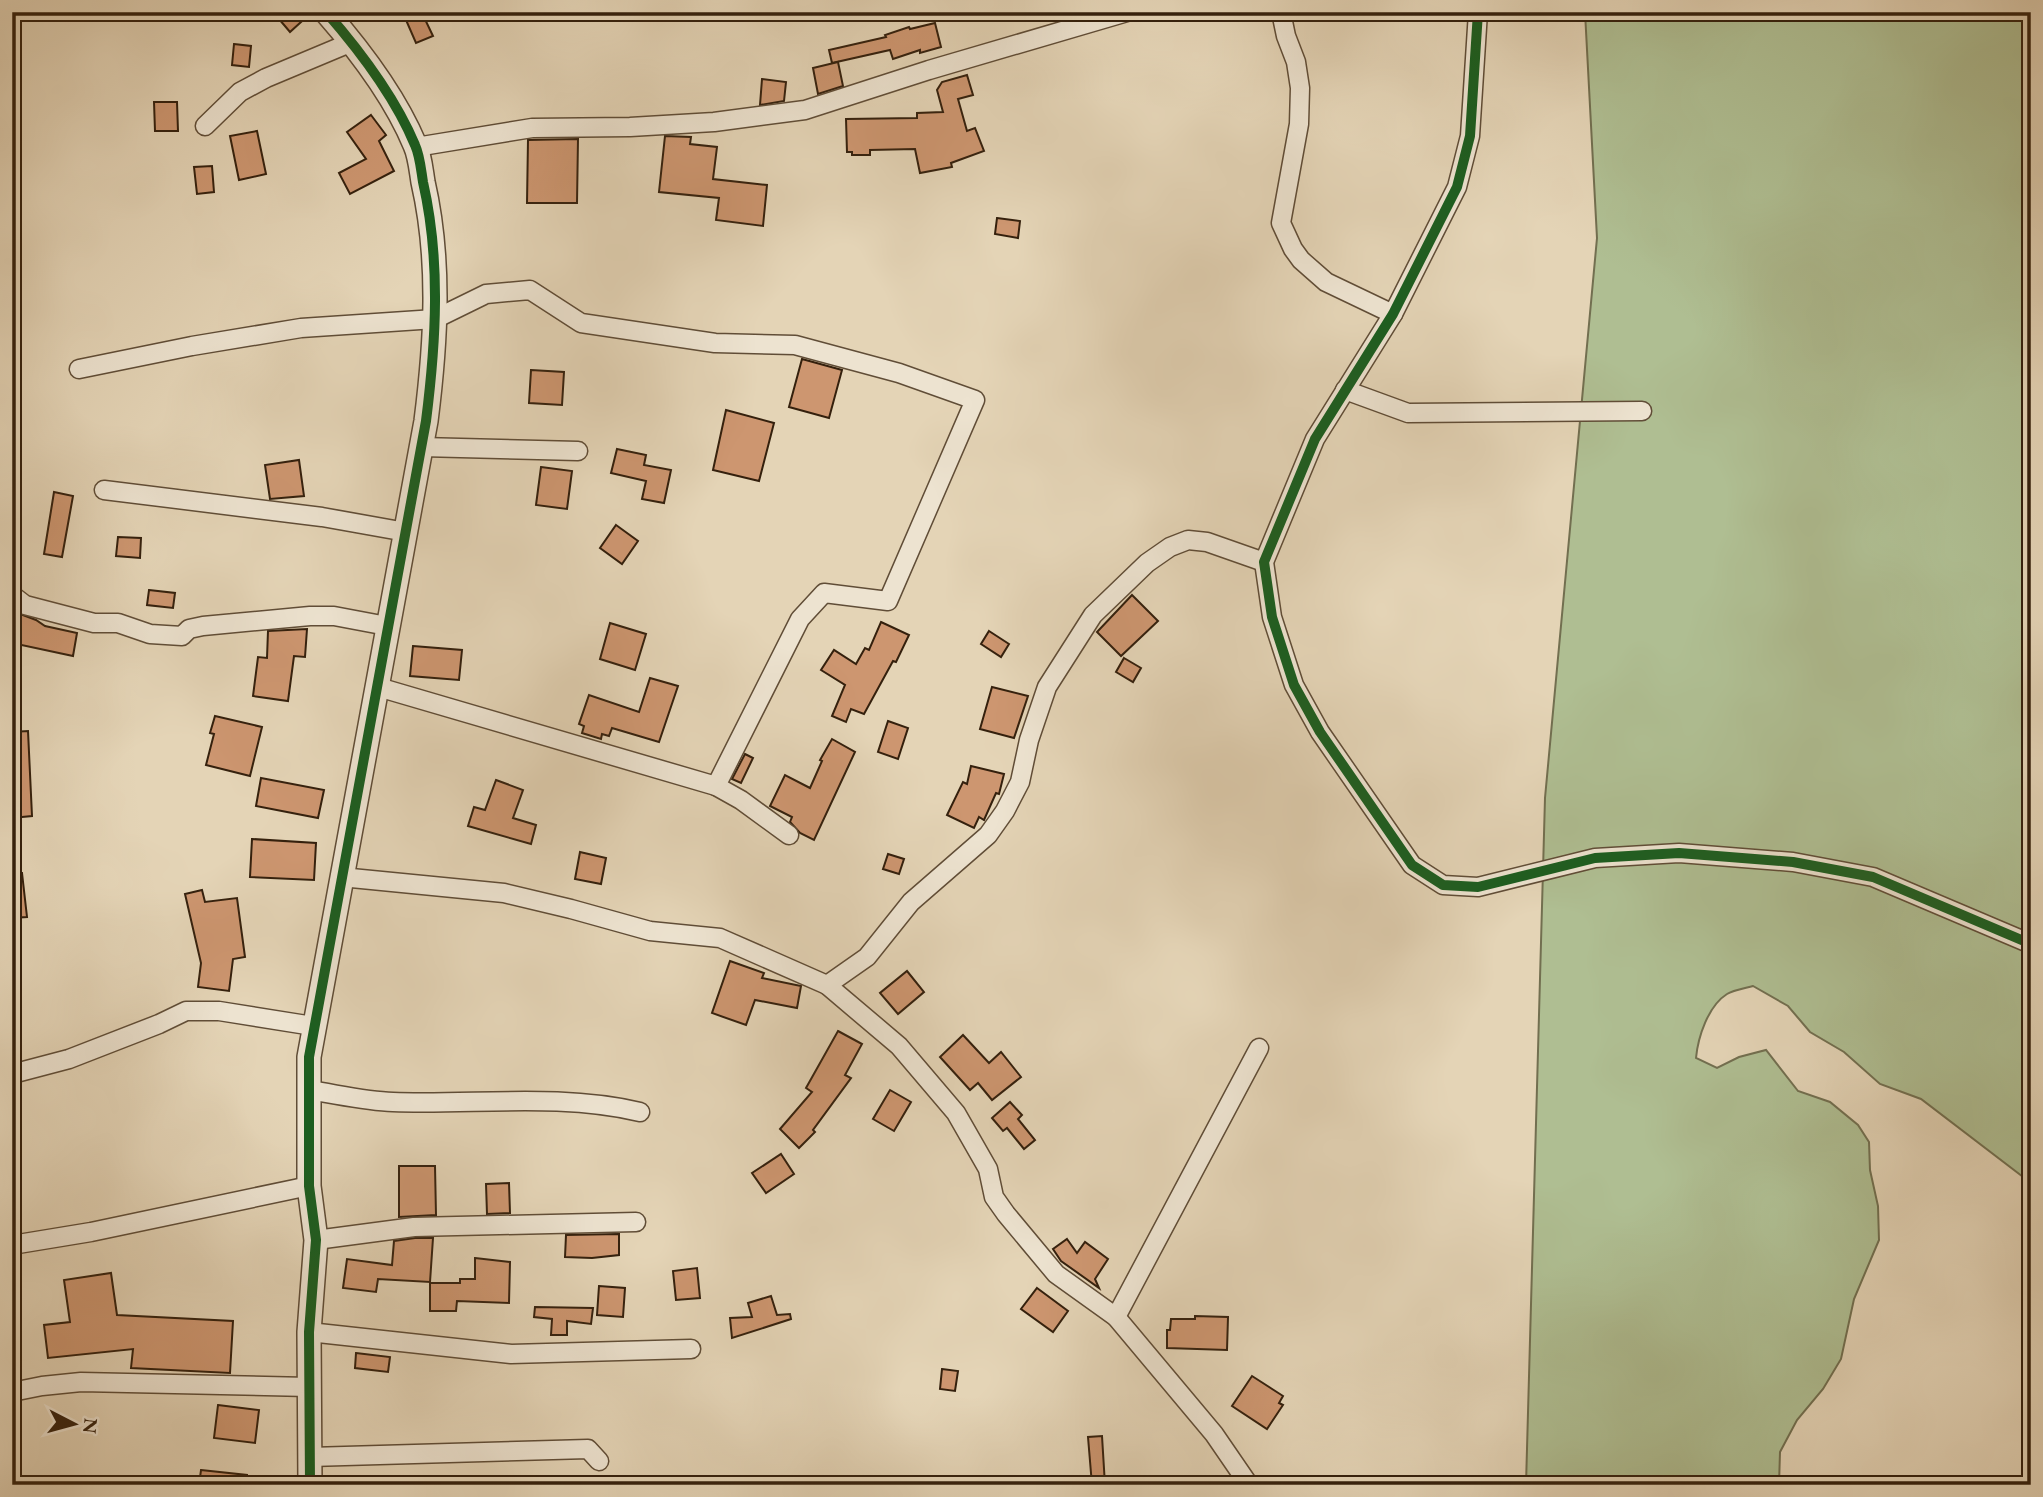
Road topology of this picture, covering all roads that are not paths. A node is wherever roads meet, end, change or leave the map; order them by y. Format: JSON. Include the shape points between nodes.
{"nodes":[{"id":1,"x":326,"y":12,"type":"edge"},
{"id":2,"x":1127,"y":12,"type":"edge"},
{"id":3,"x":1281,"y":12,"type":"edge"},
{"id":4,"x":1478,"y":12,"type":"edge"},
{"id":5,"x":352,"y":42,"type":"junction"},
{"id":6,"x":205,"y":126,"type":"dead end"},
{"id":7,"x":416,"y":146,"type":"junction"},
{"id":8,"x":1393,"y":314,"type":"junction"},
{"id":9,"x":435,"y":319,"type":"junction"},
{"id":10,"x":79,"y":369,"type":"dead end"},
{"id":11,"x":1345,"y":390,"type":"junction"},
{"id":12,"x":1642,"y":411,"type":"dead end"},
{"id":13,"x":421,"y":447,"type":"junction"},
{"id":14,"x":578,"y":451,"type":"dead end"},
{"id":15,"x":104,"y":490,"type":"dead end"},
{"id":16,"x":406,"y":533,"type":"junction"},
{"id":17,"x":1264,"y":562,"type":"junction"},
{"id":18,"x":12,"y":595,"type":"edge"},
{"id":19,"x":387,"y":626,"type":"junction"},
{"id":20,"x":378,"y":687,"type":"junction"},
{"id":21,"x":716,"y":786,"type":"junction"},
{"id":22,"x":789,"y":835,"type":"dead end"},
{"id":23,"x":341,"y":877,"type":"junction"},
{"id":24,"x":2031,"y":944,"type":"edge"},
{"id":25,"x":827,"y":985,"type":"junction"},
{"id":26,"x":313,"y":1026,"type":"junction"},
{"id":27,"x":1259,"y":1048,"type":"dead end"},
{"id":28,"x":12,"y":1074,"type":"edge"},
{"id":29,"x":308,"y":1090,"type":"junction"},
{"id":30,"x":639,"y":1112,"type":"dead end"},
{"id":31,"x":309,"y":1186,"type":"junction"},
{"id":32,"x":636,"y":1222,"type":"dead end"},
{"id":33,"x":316,"y":1240,"type":"junction"},
{"id":34,"x":12,"y":1245,"type":"edge"},
{"id":35,"x":1116,"y":1317,"type":"junction"},
{"id":36,"x":309,"y":1332,"type":"junction"},
{"id":37,"x":691,"y":1349,"type":"dead end"},
{"id":38,"x":309,"y":1387,"type":"junction"},
{"id":39,"x":12,"y":1392,"type":"edge"},
{"id":40,"x":310,"y":1457,"type":"junction"},
{"id":41,"x":600,"y":1461,"type":"dead end"},
{"id":42,"x":310,"y":1485,"type":"edge"},
{"id":43,"x":1250,"y":1485,"type":"edge"}],
"edges":[{"from":1,"to":5,"type":"street"},
{"from":2,"to":7,"type":"street","via":[[805,110],[714,122],[532,128]]},
{"from":3,"to":8,"type":"street","via":[[1300,88],[1299,124],[1281,223],[1301,260],[1326,282]]},
{"from":4,"to":8,"type":"street","via":[[1470,136],[1457,187]]},
{"from":5,"to":6,"type":"street","via":[[240,92]]},
{"from":5,"to":7,"type":"street"},
{"from":7,"to":9,"type":"street","via":[[429,209]]},
{"from":8,"to":11,"type":"street"},
{"from":9,"to":10,"type":"street","via":[[301,328]]},
{"from":9,"to":13,"type":"street"},
{"from":9,"to":21,"type":"street","via":[[486,294],[530,290],[581,323],[715,343],[795,345],[899,373],[975,400],[888,601],[824,593],[800,620]]},
{"from":11,"to":12,"type":"street","via":[[1408,413]]},
{"from":11,"to":17,"type":"street","via":[[1315,439]]},
{"from":13,"to":14,"type":"street"},
{"from":13,"to":16,"type":"street"},
{"from":15,"to":16,"type":"street","via":[[322,517]]},
{"from":16,"to":19,"type":"street"},
{"from":17,"to":24,"type":"street","via":[[1272,617],[1294,685],[1320,732],[1412,865],[1444,885],[1478,887],[1595,858],[1679,853],[1793,862],[1872,877]]},
{"from":17,"to":25,"type":"street","via":[[1188,540],[1147,563],[1093,615],[1047,687],[1020,782],[988,835],[911,902],[867,957]]},
{"from":18,"to":19,"type":"street","via":[[25,605],[150,634],[182,636],[203,626],[310,616]]},
{"from":19,"to":20,"type":"street"},
{"from":20,"to":21,"type":"street"},
{"from":20,"to":23,"type":"street"},
{"from":21,"to":22,"type":"street"},
{"from":23,"to":25,"type":"street","via":[[504,893],[650,931],[720,938]]},
{"from":23,"to":26,"type":"street"},
{"from":25,"to":35,"type":"street","via":[[899,1046],[956,1113],[988,1169],[994,1197],[1056,1274]]},
{"from":26,"to":28,"type":"street","via":[[219,1011],[186,1011],[69,1059]]},
{"from":26,"to":29,"type":"street"},
{"from":27,"to":35,"type":"street"},
{"from":29,"to":30,"type":"street","via":[[391,1102],[613,1105]]},
{"from":29,"to":31,"type":"street"},
{"from":31,"to":33,"type":"street"},
{"from":31,"to":34,"type":"street"},
{"from":32,"to":33,"type":"street","via":[[414,1227]]},
{"from":33,"to":36,"type":"street"},
{"from":35,"to":43,"type":"street","via":[[1214,1434]]},
{"from":36,"to":37,"type":"street","via":[[511,1354]]},
{"from":36,"to":38,"type":"street"},
{"from":38,"to":39,"type":"street","via":[[81,1382]]},
{"from":38,"to":40,"type":"street"},
{"from":40,"to":41,"type":"street","via":[[588,1449]]},
{"from":40,"to":42,"type":"street"}]}
